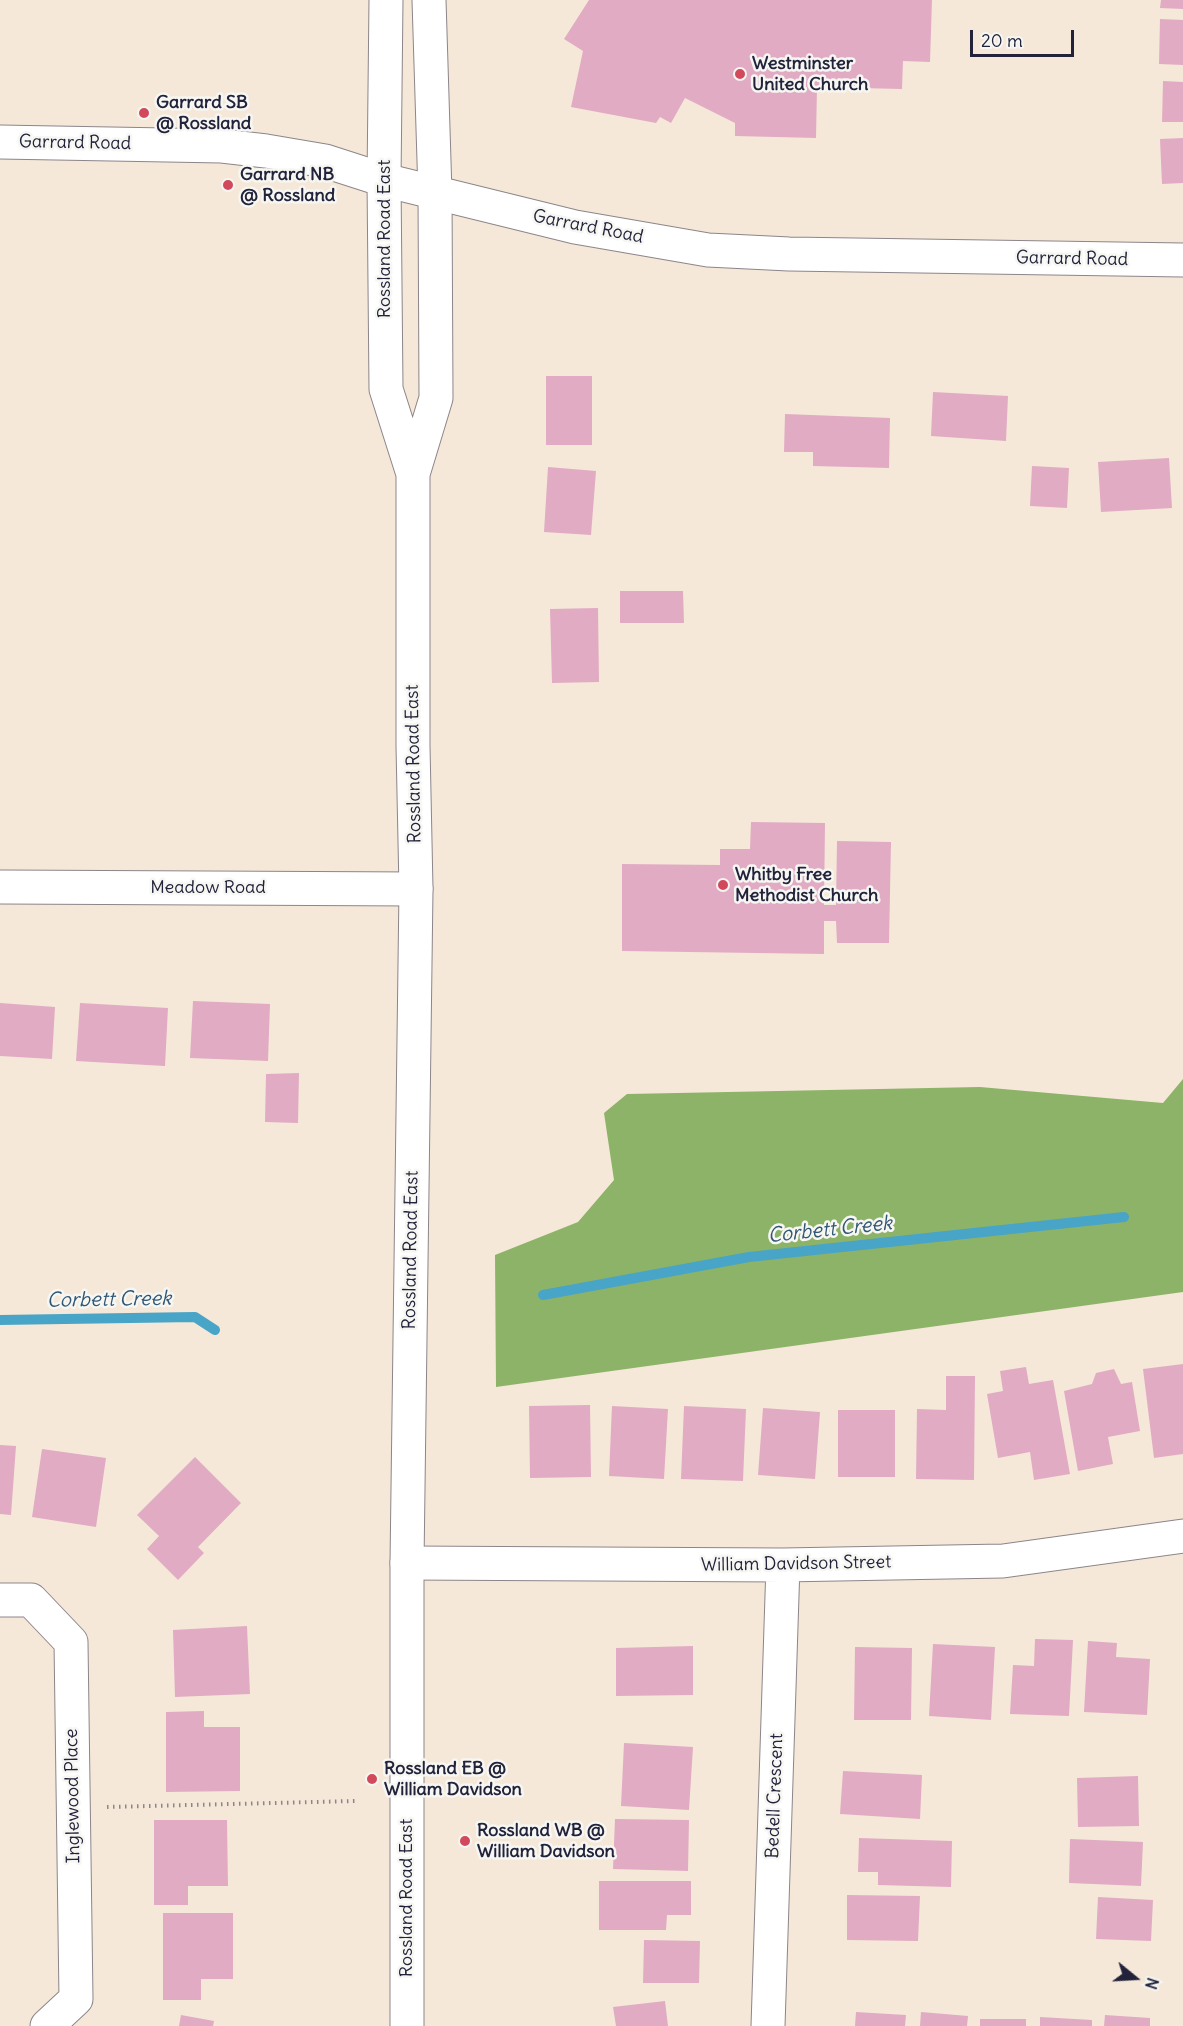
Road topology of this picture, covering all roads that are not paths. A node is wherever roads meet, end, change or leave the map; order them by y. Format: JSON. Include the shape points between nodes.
{"nodes":[{"id":1,"x":386,"y":0,"type":"edge"},
{"id":2,"x":429,"y":0,"type":"edge"},
{"id":3,"x":0,"y":142,"type":"edge"},
{"id":4,"x":384,"y":180,"type":"junction"},
{"id":5,"x":435,"y":193,"type":"junction"},
{"id":6,"x":1183,"y":260,"type":"edge"},
{"id":7,"x":413,"y":474,"type":"junction"},
{"id":8,"x":0,"y":888,"type":"edge"},
{"id":9,"x":416,"y":889,"type":"junction"},
{"id":10,"x":1183,"y":1536,"type":"edge"},
{"id":11,"x":407,"y":1563,"type":"junction"},
{"id":12,"x":783,"y":1565,"type":"junction"},
{"id":13,"x":0,"y":1600,"type":"edge"},
{"id":14,"x":47,"y":2026,"type":"edge"},
{"id":15,"x":407,"y":2026,"type":"edge"},
{"id":16,"x":768,"y":2026,"type":"edge"}],
"edges":[{"from":1,"to":4,"type":"street","name":"Rossland Road East"},
{"from":2,"to":5,"type":"street","name":"Rossland Road East"},
{"from":3,"to":4,"type":"street","name":"Garrard Road","via":[[222,146],[325,161]]},
{"from":4,"to":5,"type":"street","name":"Garrard Road"},
{"from":4,"to":7,"type":"street","name":"Rossland Road East","via":[[386,389]]},
{"from":5,"to":6,"type":"street","name":"Garrard Road","via":[[574,227],[708,250]]},
{"from":5,"to":7,"type":"street","name":"Rossland Road East","via":[[436,398]]},
{"from":7,"to":9,"type":"street","name":"Rossland Road East"},
{"from":8,"to":9,"type":"street","name":"Meadow Road"},
{"from":9,"to":11,"type":"street","name":"Rossland Road East"},
{"from":10,"to":12,"type":"street","name":"William Davidson Street","via":[[1003,1561]]},
{"from":11,"to":12,"type":"street","name":"William Davidson Street"},
{"from":11,"to":15,"type":"street","name":"Rossland Road East"},
{"from":12,"to":16,"type":"street","name":"Bedell Crescent"},
{"from":13,"to":14,"type":"street","name":"Inglewood Place","via":[[31,1600],[71,1642],[76,1999]]}]}
